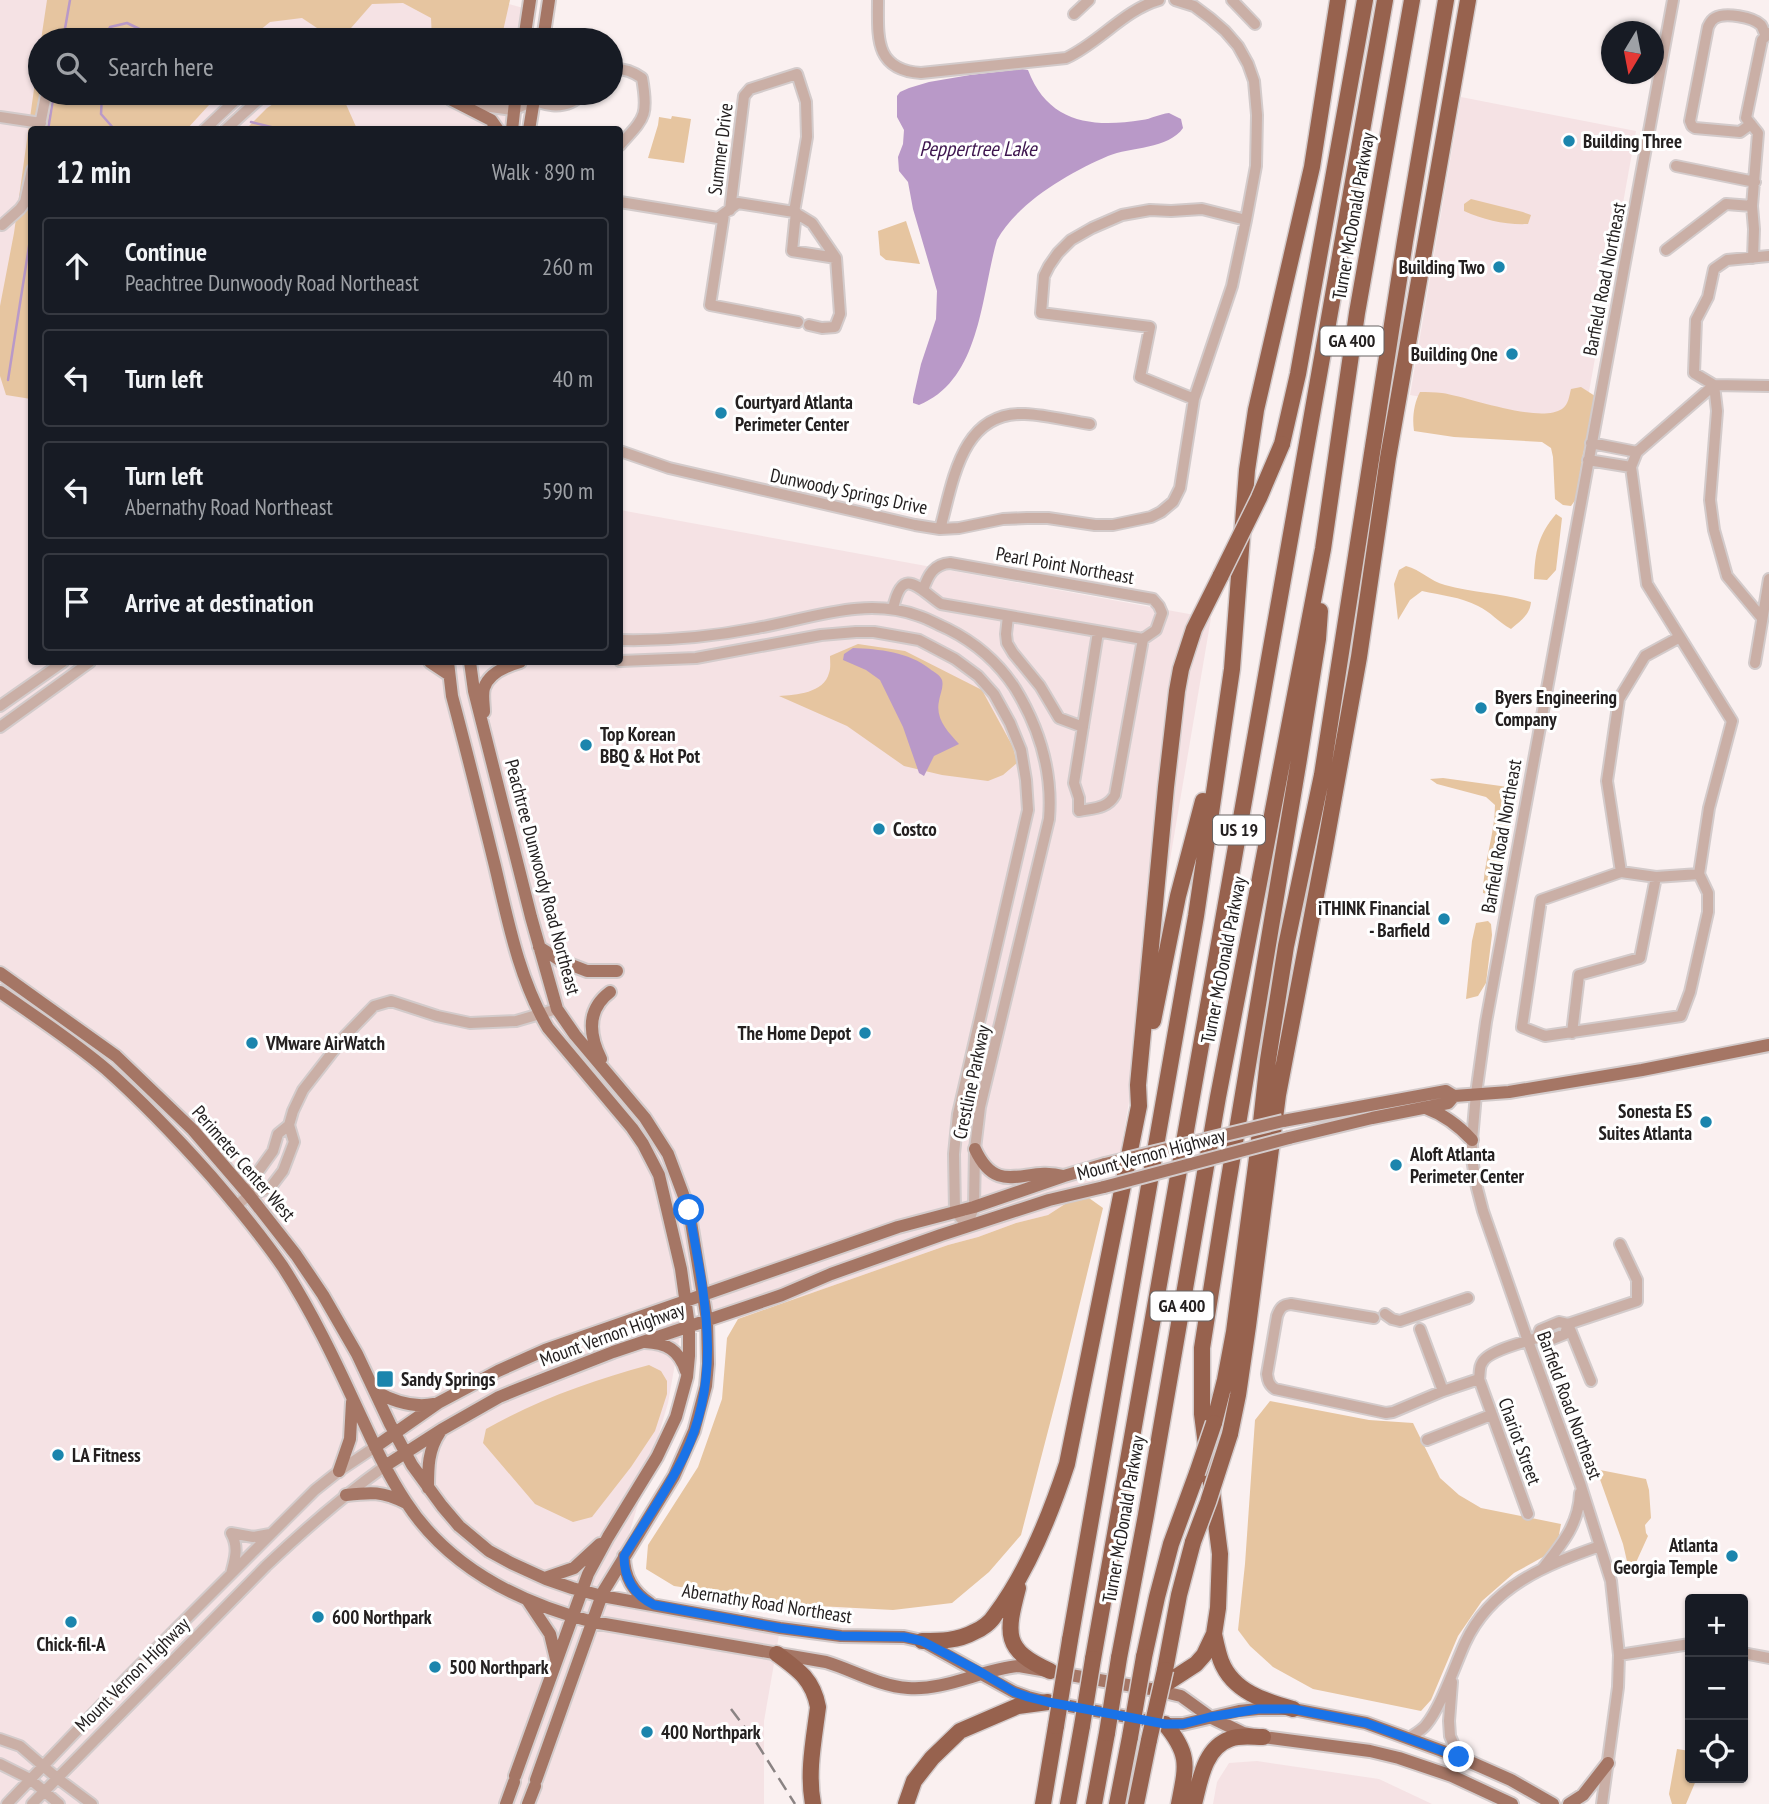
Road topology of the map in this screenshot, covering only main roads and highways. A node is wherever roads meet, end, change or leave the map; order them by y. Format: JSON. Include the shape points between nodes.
{"nodes":[{"id":1,"x":530,"y":0,"type":"edge"},
{"id":2,"x":549,"y":0,"type":"edge"},
{"id":3,"x":1338,"y":0,"type":"edge"},
{"id":4,"x":1365,"y":0,"type":"edge"},
{"id":5,"x":1385,"y":0,"type":"edge"},
{"id":6,"x":1412,"y":0,"type":"edge"},
{"id":7,"x":1446,"y":0,"type":"edge"},
{"id":8,"x":1468,"y":0,"type":"edge"},
{"id":9,"x":526,"y":28,"type":"edge"},
{"id":10,"x":545,"y":28,"type":"edge"},
{"id":11,"x":462,"y":105,"type":"edge"},
{"id":12,"x":514,"y":105,"type":"edge"},
{"id":13,"x":533,"y":105,"type":"edge"},
{"id":14,"x":495,"y":126,"type":"edge"},
{"id":15,"x":512,"y":126,"type":"edge"},
{"id":16,"x":530,"y":126,"type":"edge"},
{"id":17,"x":1323,"y":549,"type":"junction"},
{"id":18,"x":470,"y":665,"type":"edge"},
{"id":19,"x":510,"y":665,"type":"edge"},
{"id":20,"x":448,"y":668,"type":"edge"},
{"id":21,"x":483,"y":726,"type":"junction"},
{"id":22,"x":1222,"y":735,"type":"junction"},
{"id":23,"x":1322,"y":775,"type":"junction"},
{"id":24,"x":1268,"y":946,"type":"junction"},
{"id":25,"x":539,"y":947,"type":"junction"},
{"id":26,"x":617,"y":971,"type":"dead end"},
{"id":27,"x":0,"y":973,"type":"edge"},
{"id":28,"x":0,"y":992,"type":"edge"},
{"id":29,"x":611,"y":992,"type":"dead end"},
{"id":30,"x":1769,"y":1045,"type":"edge"},
{"id":31,"x":607,"y":1072,"type":"junction"},
{"id":32,"x":1454,"y":1096,"type":"junction"},
{"id":33,"x":1139,"y":1106,"type":"junction"},
{"id":34,"x":1426,"y":1108,"type":"junction"},
{"id":35,"x":1472,"y":1140,"type":"road end"},
{"id":36,"x":975,"y":1149,"type":"road end"},
{"id":37,"x":1063,"y":1176,"type":"junction"},
{"id":38,"x":704,"y":1294,"type":"junction"},
{"id":39,"x":686,"y":1301,"type":"junction"},
{"id":40,"x":707,"y":1320,"type":"junction"},
{"id":41,"x":689,"y":1326,"type":"junction"},
{"id":42,"x":641,"y":1342,"type":"junction"},
{"id":43,"x":687,"y":1374,"type":"junction"},
{"id":44,"x":375,"y":1390,"type":"junction"},
{"id":45,"x":352,"y":1398,"type":"junction"},
{"id":46,"x":438,"y":1403,"type":"junction"},
{"id":47,"x":441,"y":1430,"type":"junction"},
{"id":48,"x":394,"y":1433,"type":"junction"},
{"id":49,"x":375,"y":1447,"type":"junction"},
{"id":50,"x":404,"y":1452,"type":"junction"},
{"id":51,"x":385,"y":1466,"type":"junction"},
{"id":52,"x":339,"y":1471,"type":"road end"},
{"id":53,"x":428,"y":1489,"type":"junction"},
{"id":54,"x":346,"y":1495,"type":"road end"},
{"id":55,"x":406,"y":1503,"type":"junction"},
{"id":56,"x":608,"y":1537,"type":"junction"},
{"id":57,"x":624,"y":1556,"type":"junction"},
{"id":58,"x":1023,"y":1569,"type":"junction"},
{"id":59,"x":544,"y":1578,"type":"junction"},
{"id":60,"x":581,"y":1591,"type":"junction"},
{"id":61,"x":601,"y":1597,"type":"junction"},
{"id":62,"x":528,"y":1601,"type":"junction"},
{"id":63,"x":654,"y":1605,"type":"junction"},
{"id":64,"x":572,"y":1617,"type":"junction"},
{"id":65,"x":593,"y":1622,"type":"junction"},
{"id":66,"x":1214,"y":1634,"type":"junction"},
{"id":67,"x":922,"y":1641,"type":"junction"},
{"id":68,"x":777,"y":1654,"type":"junction"},
{"id":69,"x":556,"y":1661,"type":"junction"},
{"id":70,"x":1050,"y":1671,"type":"junction"},
{"id":71,"x":984,"y":1674,"type":"junction"},
{"id":72,"x":1156,"y":1690,"type":"junction"},
{"id":73,"x":1048,"y":1702,"type":"junction"},
{"id":74,"x":1293,"y":1709,"type":"junction"},
{"id":75,"x":1210,"y":1717,"type":"junction"},
{"id":76,"x":1165,"y":1724,"type":"junction"},
{"id":77,"x":1263,"y":1737,"type":"junction"},
{"id":78,"x":1608,"y":1763,"type":"road end"},
{"id":79,"x":506,"y":1804,"type":"edge"},
{"id":80,"x":528,"y":1804,"type":"edge"},
{"id":81,"x":813,"y":1804,"type":"edge"},
{"id":82,"x":905,"y":1804,"type":"edge"},
{"id":83,"x":1043,"y":1804,"type":"edge"},
{"id":84,"x":1068,"y":1804,"type":"edge"},
{"id":85,"x":1094,"y":1804,"type":"edge"},
{"id":86,"x":1117,"y":1804,"type":"edge"},
{"id":87,"x":1136,"y":1804,"type":"edge"},
{"id":88,"x":1179,"y":1804,"type":"edge"},
{"id":89,"x":1194,"y":1804,"type":"edge"},
{"id":90,"x":1512,"y":1804,"type":"edge"},
{"id":91,"x":1553,"y":1804,"type":"edge"},
{"id":92,"x":1569,"y":1804,"type":"edge"}],
"edges":[{"from":1,"to":9,"type":"main road"},
{"from":2,"to":10,"type":"main road"},
{"from":3,"to":22,"type":"highway","number":"US 19","via":[[1314,156],[1255,422]]},
{"from":4,"to":33,"type":"highway","bridge":true,"via":[[1290,418],[1259,498],[1202,611],[1177,691]]},
{"from":5,"to":84,"type":"highway","name":"Turner McDonald Parkway","number":"US 19","bridge":true},
{"from":6,"to":17,"type":"highway","name":"Turner McDonald Parkway","number":"GA 400","via":[[1357,313]]},
{"from":7,"to":23,"type":"highway"},
{"from":8,"to":87,"type":"highway","bridge":true,"via":[[1388,458],[1359,657],[1278,1095],[1238,1395],[1179,1595]]},
{"from":11,"to":14,"type":"main road"},
{"from":12,"to":15,"type":"main road"},
{"from":13,"to":16,"type":"main road"},
{"from":17,"to":24,"type":"highway","via":[[1318,639]]},
{"from":17,"to":85,"type":"highway","name":"Turner McDonald Parkway","number":"GA 400","bridge":true,"via":[[1220,1083]]},
{"from":18,"to":21,"type":"main road","name":"Peachtree Dunwoody Road Northeast"},
{"from":19,"to":21,"type":"main road","via":[[492,676],[484,688]]},
{"from":20,"to":39,"type":"main road","name":"Peachtree Dunwoody Road Northeast","via":[[524,976],[559,1043],[632,1128],[652,1160],[668,1210]]},
{"from":21,"to":25,"type":"main road","name":"Peachtree Dunwoody Road Northeast"},
{"from":22,"to":33,"type":"highway","via":[[1178,896]]},
{"from":22,"to":83,"type":"highway","number":"US 19","bridge":true,"via":[[1181,1012]]},
{"from":23,"to":24,"type":"highway"},
{"from":23,"to":86,"type":"highway","bridge":true,"via":[[1286,946],[1225,1380],[1157,1597]]},
{"from":24,"to":66,"type":"highway","via":[[1202,1348],[1202,1414],[1220,1554]]},
{"from":25,"to":26,"type":"main road","via":[[586,971]]},
{"from":25,"to":31,"type":"main road","name":"Peachtree Dunwoody Road Northeast","via":[[557,1009]]},
{"from":27,"to":44,"type":"main road","name":"Perimeter Center West","via":[[116,1056],[193,1130],[296,1255]]},
{"from":28,"to":45,"type":"main road","name":"Perimeter Center West","via":[[107,1070],[236,1206],[307,1306]]},
{"from":29,"to":31,"type":"main road","via":[[591,1022],[595,1048]]},
{"from":30,"to":32,"type":"main road","name":"Mount Vernon Highway","via":[[1580,1081]]},
{"from":31,"to":38,"type":"main road","name":"Peachtree Dunwoody Road Northeast","via":[[668,1154],[689,1210]]},
{"from":32,"to":34,"type":"main road","name":"Mount Vernon Highway","via":[[1448,1103]]},
{"from":32,"to":37,"type":"main road","name":"Mount Vernon Highway","bridge":true,"via":[[1446,1091],[1283,1121]]},
{"from":33,"to":58,"type":"highway","via":[[1067,1464]]},
{"from":34,"to":35,"type":"main road","via":[[1450,1119]]},
{"from":34,"to":40,"type":"main road","name":"Mount Vernon Highway","bridge":true,"via":[[1049,1199]]},
{"from":36,"to":37,"type":"main road","via":[[985,1166],[1001,1176]]},
{"from":37,"to":38,"type":"main road","name":"Mount Vernon Highway"},
{"from":38,"to":39,"type":"main road","name":"Mount Vernon Highway"},
{"from":38,"to":40,"type":"main road","name":"Peachtree Dunwoody Road Northeast"},
{"from":39,"to":41,"type":"main road","name":"Peachtree Dunwoody Road Northeast"},
{"from":39,"to":46,"type":"main road","name":"Mount Vernon Highway","via":[[545,1350]]},
{"from":40,"to":41,"type":"main road","name":"Mount Vernon Highway"},
{"from":40,"to":57,"type":"main road","name":"Peachtree Dunwoody Road Northeast","via":[[706,1386],[694,1431],[674,1476]]},
{"from":41,"to":42,"type":"main road","name":"Mount Vernon Highway"},
{"from":41,"to":43,"type":"main road","name":"Peachtree Dunwoody Road Northeast"},
{"from":42,"to":43,"type":"main road","via":[[674,1351]]},
{"from":42,"to":47,"type":"main road","name":"Mount Vernon Highway","via":[[510,1392]]},
{"from":43,"to":56,"type":"main road","name":"Peachtree Dunwoody Road Northeast","via":[[667,1437]]},
{"from":44,"to":46,"type":"main road","via":[[410,1405]]},
{"from":44,"to":48,"type":"main road","name":"Perimeter Center West"},
{"from":45,"to":49,"type":"main road","name":"Perimeter Center West"},
{"from":45,"to":52,"type":"main road","via":[[351,1438]]},
{"from":46,"to":48,"type":"main road","name":"Mount Vernon Highway"},
{"from":47,"to":50,"type":"main road","name":"Mount Vernon Highway"},
{"from":47,"to":53,"type":"main road","via":[[430,1452]]},
{"from":48,"to":49,"type":"main road","name":"Mount Vernon Highway"},
{"from":48,"to":50,"type":"main road","name":"Abernathy Road Northeast"},
{"from":49,"to":51,"type":"main road"},
{"from":50,"to":51,"type":"main road","name":"Mount Vernon Highway"},
{"from":50,"to":53,"type":"main road","name":"Abernathy Road Northeast"},
{"from":51,"to":55,"type":"main road"},
{"from":53,"to":59,"type":"main road","name":"Abernathy Road Northeast","via":[[480,1544]]},
{"from":54,"to":55,"type":"main road","via":[[381,1492]]},
{"from":55,"to":62,"type":"main road","via":[[468,1567]]},
{"from":56,"to":59,"type":"main road","via":[[574,1568]]},
{"from":56,"to":60,"type":"main road","name":"Peachtree Dunwoody Road Northeast"},
{"from":57,"to":61,"type":"main road","name":"Peachtree Dunwoody Road Northeast"},
{"from":57,"to":63,"type":"main road","via":[[632,1586]]},
{"from":58,"to":67,"type":"highway","via":[[994,1618],[977,1631],[949,1640]]},
{"from":58,"to":70,"type":"highway","via":[[1010,1633],[1020,1653]]},
{"from":59,"to":60,"type":"main road","name":"Abernathy Road Northeast"},
{"from":60,"to":61,"type":"main road","name":"Abernathy Road Northeast"},
{"from":60,"to":64,"type":"main road","name":"Peachtree Dunwoody Road Northeast"},
{"from":61,"to":63,"type":"main road","name":"Abernathy Road Northeast"},
{"from":61,"to":65,"type":"main road","name":"Peachtree Dunwoody Road Northeast"},
{"from":62,"to":64,"type":"main road"},
{"from":62,"to":69,"type":"main road","via":[[550,1634]]},
{"from":63,"to":67,"type":"main road","name":"Abernathy Road Northeast","via":[[780,1628]]},
{"from":64,"to":65,"type":"main road"},
{"from":64,"to":69,"type":"main road","name":"Peachtree Dunwoody Road Northeast"},
{"from":65,"to":68,"type":"main road"},
{"from":65,"to":80,"type":"main road","name":"Peachtree Dunwoody Road Northeast"},
{"from":66,"to":72,"type":"highway","via":[[1196,1664]]},
{"from":66,"to":74,"type":"highway","via":[[1221,1661],[1235,1683],[1266,1701]]},
{"from":67,"to":71,"type":"main road","name":"Abernathy Road Northeast"},
{"from":68,"to":71,"type":"main road","via":[[826,1662],[911,1689]]},
{"from":68,"to":81,"type":"highway","via":[[808,1681],[817,1700]]},
{"from":69,"to":79,"type":"main road","name":"Peachtree Dunwoody Road Northeast"},
{"from":70,"to":71,"type":"main road","via":[[1019,1667]]},
{"from":70,"to":72,"type":"main road"},
{"from":71,"to":73,"type":"main road","name":"Abernathy Road Northeast","via":[[1014,1692]]},
{"from":72,"to":75,"type":"main road","via":[[1181,1696]]},
{"from":73,"to":76,"type":"main road","name":"Abernathy Road Northeast"},
{"from":73,"to":82,"type":"highway","via":[[1018,1706],[960,1731],[914,1781]]},
{"from":74,"to":75,"type":"main road","name":"Abernathy Road Northeast"},
{"from":74,"to":91,"type":"main road","name":"Abernathy Road Northeast","via":[[1366,1723],[1409,1738],[1511,1780]]},
{"from":75,"to":76,"type":"main road","name":"Abernathy Road Northeast"},
{"from":75,"to":77,"type":"main road"},
{"from":76,"to":88,"type":"highway","via":[[1185,1759]]},
{"from":77,"to":89,"type":"highway","via":[[1229,1739],[1215,1749],[1205,1765]]},
{"from":77,"to":90,"type":"main road","via":[[1399,1758]]},
{"from":78,"to":92,"type":"main road","via":[[1583,1795]]}]}
